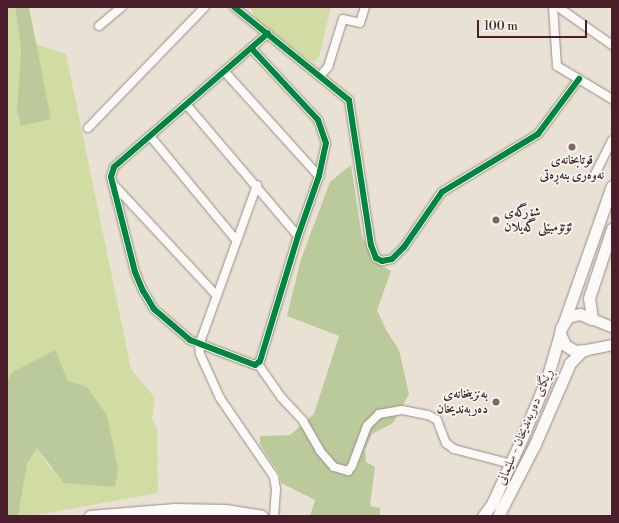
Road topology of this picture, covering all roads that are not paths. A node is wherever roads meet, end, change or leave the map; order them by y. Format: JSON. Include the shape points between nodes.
{"nodes":[{"id":1,"x":122,"y":7,"type":"edge"},
{"id":2,"x":205,"y":7,"type":"edge"},
{"id":3,"x":234,"y":7,"type":"edge"},
{"id":4,"x":365,"y":7,"type":"edge"},
{"id":5,"x":553,"y":7,"type":"edge"},
{"id":6,"x":558,"y":7,"type":"edge"},
{"id":7,"x":573,"y":7,"type":"edge"},
{"id":8,"x":569,"y":15,"type":"junction"},
{"id":9,"x":99,"y":26,"type":"dead end"},
{"id":10,"x":268,"y":33,"type":"junction"},
{"id":11,"x":612,"y":46,"type":"edge"},
{"id":12,"x":252,"y":49,"type":"junction"},
{"id":13,"x":224,"y":71,"type":"junction"},
{"id":14,"x":321,"y":75,"type":"junction"},
{"id":15,"x":579,"y":79,"type":"junction"},
{"id":16,"x":612,"y":98,"type":"edge"},
{"id":17,"x":186,"y":104,"type":"junction"},
{"id":18,"x":88,"y":128,"type":"dead end"},
{"id":19,"x":150,"y":136,"type":"junction"},
{"id":20,"x":612,"y":140,"type":"edge"},
{"id":21,"x":595,"y":174,"type":"dead end"},
{"id":22,"x":319,"y":176,"type":"junction"},
{"id":23,"x":112,"y":184,"type":"junction"},
{"id":24,"x":257,"y":185,"type":"junction"},
{"id":25,"x":612,"y":186,"type":"edge"},
{"id":26,"x":612,"y":229,"type":"edge"},
{"id":27,"x":298,"y":236,"type":"junction"},
{"id":28,"x":236,"y":240,"type":"junction"},
{"id":29,"x":216,"y":295,"type":"junction"},
{"id":30,"x":592,"y":318,"type":"junction"},
{"id":31,"x":564,"y":322,"type":"junction"},
{"id":32,"x":612,"y":326,"type":"edge"},
{"id":33,"x":560,"y":334,"type":"junction"},
{"id":34,"x":199,"y":345,"type":"junction"},
{"id":35,"x":612,"y":345,"type":"edge"},
{"id":36,"x":584,"y":351,"type":"junction"},
{"id":37,"x":258,"y":364,"type":"junction"},
{"id":38,"x":522,"y":438,"type":"junction"},
{"id":39,"x":535,"y":444,"type":"junction"},
{"id":40,"x":511,"y":464,"type":"junction"},
{"id":41,"x":90,"y":516,"type":"edge"},
{"id":42,"x":262,"y":516,"type":"edge"},
{"id":43,"x":274,"y":516,"type":"edge"},
{"id":44,"x":483,"y":516,"type":"edge"},
{"id":45,"x":498,"y":516,"type":"edge"}],
"edges":[{"from":1,"to":9,"type":"street"},
{"from":2,"to":18,"type":"street"},
{"from":3,"to":10,"type":"street"},
{"from":4,"to":14,"type":"street","via":[[360,23],[343,19],[328,67]]},
{"from":5,"to":15,"type":"street","via":[[557,66]]},
{"from":6,"to":8,"type":"street"},
{"from":7,"to":8,"type":"street"},
{"from":8,"to":11,"type":"street"},
{"from":10,"to":12,"type":"street"},
{"from":10,"to":14,"type":"street"},
{"from":12,"to":13,"type":"street"},
{"from":12,"to":22,"type":"street","via":[[320,125],[326,148]]},
{"from":13,"to":17,"type":"street"},
{"from":13,"to":22,"type":"street"},
{"from":14,"to":15,"type":"street","via":[[349,100],[371,245],[376,258],[385,262],[404,247],[442,192],[538,134]]},
{"from":15,"to":16,"type":"street"},
{"from":17,"to":19,"type":"street"},
{"from":17,"to":24,"type":"street"},
{"from":19,"to":23,"type":"street","via":[[114,167],[111,173]]},
{"from":19,"to":28,"type":"street"},
{"from":20,"to":21,"type":"street"},
{"from":22,"to":27,"type":"street"},
{"from":23,"to":29,"type":"street"},
{"from":23,"to":34,"type":"street","via":[[143,291],[161,316]]},
{"from":24,"to":27,"type":"street"},
{"from":24,"to":28,"type":"street"},
{"from":25,"to":31,"type":"highway"},
{"from":26,"to":30,"type":"highway","via":[[589,298]]},
{"from":27,"to":37,"type":"street"},
{"from":28,"to":29,"type":"street"},
{"from":29,"to":34,"type":"street"},
{"from":30,"to":31,"type":"highway","via":[[580,314],[568,317]]},
{"from":30,"to":32,"type":"main road"},
{"from":31,"to":33,"type":"highway","name":"ڕێگای دەربەندیخان - سلێمانی"},
{"from":33,"to":36,"type":"highway","via":[[565,345]]},
{"from":33,"to":38,"type":"highway","name":"ڕێگای دەربەندیخان - سلێمانی","via":[[547,378]]},
{"from":34,"to":37,"type":"street","via":[[253,365]]},
{"from":34,"to":43,"type":"street","via":[[200,354],[220,398],[271,472],[276,489]]},
{"from":35,"to":36,"type":"main road"},
{"from":36,"to":39,"type":"highway","name":"ڕێگای دەربەندیخان - سلێمانی","via":[[570,363]]},
{"from":37,"to":40,"type":"street","via":[[281,397],[303,421],[320,451],[334,467],[348,471],[367,426],[379,414],[402,410],[428,415],[437,420],[446,443],[454,448]]},
{"from":38,"to":39,"type":"highway"},
{"from":38,"to":40,"type":"highway","name":"ڕێگای دەربەندیخان - سلێمانی"},
{"from":39,"to":45,"type":"highway","name":"ڕێگای دەربەندیخان - سلێمانی"},
{"from":40,"to":44,"type":"highway","name":"ڕێگای دەربەندیخان - سلێمانی","via":[[492,504]]},
{"from":41,"to":42,"type":"highway","via":[[175,508],[225,510]]}]}
